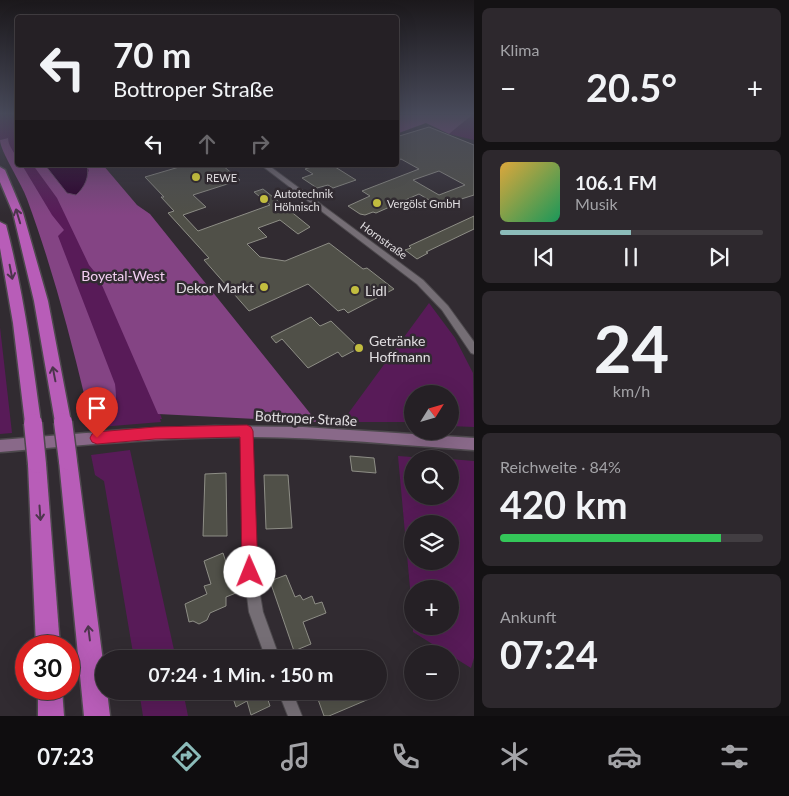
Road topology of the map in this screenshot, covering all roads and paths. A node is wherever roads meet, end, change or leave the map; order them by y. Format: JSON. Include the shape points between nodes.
{"nodes":[{"id":1,"x":267,"y":167,"type":"edge"},
{"id":2,"x":0,"y":170,"type":"edge"},
{"id":3,"x":0,"y":225,"type":"edge"},
{"id":4,"x":474,"y":350,"type":"edge"},
{"id":5,"x":247,"y":431,"type":"junction"},
{"id":6,"x":474,"y":444,"type":"edge"},
{"id":7,"x":0,"y":446,"type":"edge"},
{"id":8,"x":47,"y":635,"type":"edge"},
{"id":9,"x":270,"y":650,"type":"edge"},
{"id":10,"x":50,"y":700,"type":"edge"},
{"id":11,"x":289,"y":700,"type":"edge"},
{"id":12,"x":51,"y":716,"type":"edge"},
{"id":13,"x":97,"y":716,"type":"edge"},
{"id":14,"x":295,"y":716,"type":"edge"}],
"edges":[{"from":1,"to":4,"type":"street","name":"Hornstraße","via":[[420,282],[445,308]]},
{"from":13,"to":2,"type":"highway","one_way":true,"bridge":true,"via":[[63,422],[40,301],[18,213]]},
{"from":3,"to":8,"type":"highway","one_way":true,"bridge":true,"via":[[17,307],[33,424]]},
{"from":5,"to":6,"type":"main road","name":"Bottroper Straße"},
{"from":5,"to":7,"type":"main road","name":"Bottroper Straße","via":[[136,435]]},
{"from":5,"to":9,"type":"street","via":[[250,572],[256,612]]},
{"from":10,"to":12,"type":"highway"},
{"from":11,"to":14,"type":"street"}]}
